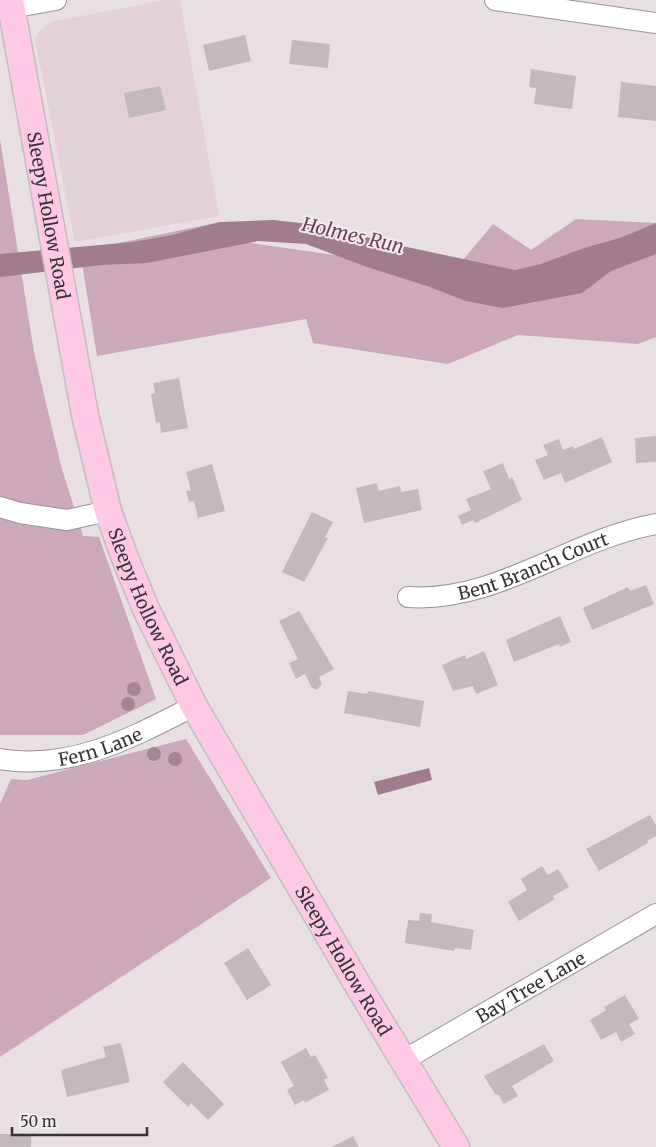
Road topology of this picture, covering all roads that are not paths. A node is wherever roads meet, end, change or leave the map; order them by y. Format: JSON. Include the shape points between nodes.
{"nodes":[{"id":1,"x":56,"y":0,"type":"edge"},
{"id":2,"x":495,"y":0,"type":"edge"},
{"id":3,"x":10,"y":4,"type":"edge"},
{"id":4,"x":656,"y":23,"type":"edge"},
{"id":5,"x":0,"y":507,"type":"edge"},
{"id":6,"x":108,"y":511,"type":"junction"},
{"id":7,"x":656,"y":524,"type":"edge"},
{"id":8,"x":408,"y":597,"type":"dead end"},
{"id":9,"x":194,"y":706,"type":"junction"},
{"id":10,"x":0,"y":760,"type":"edge"},
{"id":11,"x":656,"y":914,"type":"edge"},
{"id":12,"x":404,"y":1060,"type":"junction"},
{"id":13,"x":456,"y":1147,"type":"edge"}],
"edges":[{"from":1,"to":3,"type":"street"},
{"from":2,"to":4,"type":"street"},
{"from":3,"to":6,"type":"main road","name":"Sleepy Hollow Road","via":[[85,415]]},
{"from":5,"to":6,"type":"street","via":[[66,520]]},
{"from":6,"to":9,"type":"main road","name":"Sleepy Hollow Road","via":[[146,609]]},
{"from":7,"to":8,"type":"street","name":"Bent Branch Court","via":[[612,535],[478,590],[452,597]]},
{"from":9,"to":10,"type":"street","name":"Fern Lane","via":[[94,753],[33,762]]},
{"from":9,"to":12,"type":"main road","name":"Sleepy Hollow Road"},
{"from":11,"to":12,"type":"street","name":"Bay Tree Lane"},
{"from":12,"to":13,"type":"main road","name":"Sleepy Hollow Road"}]}
